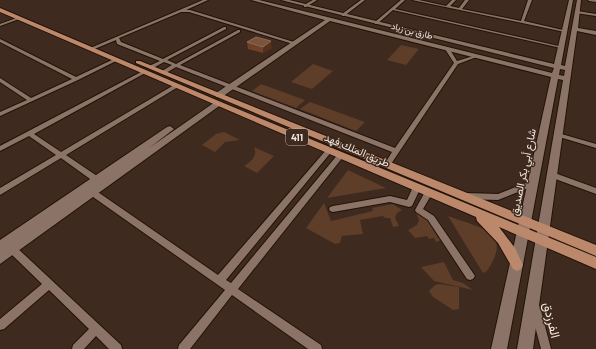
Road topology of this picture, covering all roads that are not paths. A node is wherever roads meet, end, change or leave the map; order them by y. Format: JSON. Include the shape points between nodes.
{"nodes":[{"id":1,"x":206,"y":0,"type":"edge"},
{"id":2,"x":253,"y":0,"type":"edge"},
{"id":3,"x":283,"y":0,"type":"edge"},
{"id":4,"x":315,"y":0,"type":"edge"},
{"id":5,"x":356,"y":0,"type":"edge"},
{"id":6,"x":363,"y":0,"type":"edge"},
{"id":7,"x":403,"y":0,"type":"edge"},
{"id":8,"x":414,"y":0,"type":"edge"},
{"id":9,"x":454,"y":0,"type":"edge"},
{"id":10,"x":467,"y":0,"type":"edge"},
{"id":11,"x":530,"y":0,"type":"edge"},
{"id":12,"x":571,"y":0,"type":"edge"},
{"id":13,"x":579,"y":0,"type":"edge"},
{"id":14,"x":590,"y":0,"type":"edge"},
{"id":15,"x":201,"y":1,"type":"edge"},
{"id":16,"x":596,"y":1,"type":"edge"},
{"id":17,"x":306,"y":6,"type":"junction"},
{"id":18,"x":447,"y":7,"type":"junction"},
{"id":19,"x":0,"y":9,"type":"edge"},
{"id":20,"x":392,"y":9,"type":"junction"},
{"id":21,"x":460,"y":9,"type":"junction"},
{"id":22,"x":178,"y":12,"type":"junction"},
{"id":23,"x":578,"y":12,"type":"junction"},
{"id":24,"x":340,"y":14,"type":"junction"},
{"id":25,"x":596,"y":15,"type":"edge"},
{"id":26,"x":20,"y":18,"type":"junction"},
{"id":27,"x":332,"y":20,"type":"junction"},
{"id":28,"x":522,"y":22,"type":"junction"},
{"id":29,"x":376,"y":23,"type":"junction"},
{"id":30,"x":0,"y":25,"type":"edge"},
{"id":31,"x":237,"y":26,"type":"junction"},
{"id":32,"x":225,"y":28,"type":"junction"},
{"id":33,"x":572,"y":29,"type":"junction"},
{"id":34,"x":596,"y":32,"type":"edge"},
{"id":35,"x":117,"y":38,"type":"junction"},
{"id":36,"x":0,"y":40,"type":"edge"},
{"id":37,"x":296,"y":42,"type":"junction"},
{"id":38,"x":95,"y":46,"type":"junction"},
{"id":39,"x":561,"y":47,"type":"junction"},
{"id":40,"x":447,"y":49,"type":"junction"},
{"id":41,"x":477,"y":56,"type":"junction"},
{"id":42,"x":116,"y":60,"type":"junction"},
{"id":43,"x":164,"y":60,"type":"junction"},
{"id":44,"x":456,"y":62,"type":"junction"},
{"id":45,"x":177,"y":65,"type":"junction"},
{"id":46,"x":148,"y":70,"type":"junction"},
{"id":47,"x":556,"y":71,"type":"junction"},
{"id":48,"x":164,"y":72,"type":"junction"},
{"id":49,"x":568,"y":74,"type":"junction"},
{"id":50,"x":76,"y":79,"type":"junction"},
{"id":51,"x":0,"y":80,"type":"edge"},
{"id":52,"x":176,"y":86,"type":"junction"},
{"id":53,"x":234,"y":88,"type":"junction"},
{"id":54,"x":32,"y":100,"type":"junction"},
{"id":55,"x":218,"y":100,"type":"junction"},
{"id":56,"x":0,"y":114,"type":"edge"},
{"id":57,"x":30,"y":134,"type":"junction"},
{"id":58,"x":558,"y":135,"type":"junction"},
{"id":59,"x":596,"y":146,"type":"edge"},
{"id":60,"x":0,"y":149,"type":"edge"},
{"id":61,"x":329,"y":151,"type":"junction"},
{"id":62,"x":396,"y":151,"type":"junction"},
{"id":63,"x":61,"y":155,"type":"junction"},
{"id":64,"x":341,"y":155,"type":"junction"},
{"id":65,"x":387,"y":165,"type":"junction"},
{"id":66,"x":552,"y":175,"type":"junction"},
{"id":67,"x":100,"y":182,"type":"junction"},
{"id":68,"x":533,"y":183,"type":"junction"},
{"id":69,"x":416,"y":187,"type":"junction"},
{"id":70,"x":89,"y":190,"type":"junction"},
{"id":71,"x":596,"y":191,"type":"edge"},
{"id":72,"x":0,"y":192,"type":"edge"},
{"id":73,"x":429,"y":192,"type":"junction"},
{"id":74,"x":462,"y":196,"type":"junction"},
{"id":75,"x":409,"y":204,"type":"junction"},
{"id":76,"x":333,"y":209,"type":"dead end"},
{"id":77,"x":419,"y":210,"type":"junction"},
{"id":78,"x":474,"y":211,"type":"junction"},
{"id":79,"x":524,"y":227,"type":"junction"},
{"id":80,"x":544,"y":230,"type":"junction"},
{"id":81,"x":542,"y":240,"type":"junction"},
{"id":82,"x":0,"y":246,"type":"edge"},
{"id":83,"x":12,"y":249,"type":"junction"},
{"id":84,"x":596,"y":251,"type":"edge"},
{"id":85,"x":0,"y":258,"type":"edge"},
{"id":86,"x":596,"y":262,"type":"edge"},
{"id":87,"x":517,"y":265,"type":"junction"},
{"id":88,"x":470,"y":276,"type":"dead end"},
{"id":89,"x":220,"y":281,"type":"junction"},
{"id":90,"x":50,"y":284,"type":"junction"},
{"id":91,"x":232,"y":290,"type":"junction"},
{"id":92,"x":533,"y":297,"type":"junction"},
{"id":93,"x":0,"y":325,"type":"edge"},
{"id":94,"x":96,"y":329,"type":"junction"},
{"id":95,"x":77,"y":349,"type":"edge"},
{"id":96,"x":117,"y":349,"type":"edge"},
{"id":97,"x":183,"y":349,"type":"edge"},
{"id":98,"x":317,"y":349,"type":"edge"},
{"id":99,"x":500,"y":349,"type":"edge"},
{"id":100,"x":525,"y":349,"type":"edge"},
{"id":101,"x":546,"y":349,"type":"edge"}],
"edges":[{"from":1,"to":15,"type":"street"},
{"from":2,"to":27,"type":"street","name":"طارق بن زياد"},
{"from":3,"to":17,"type":"street","name":"طارق بن زياد"},
{"from":4,"to":17,"type":"street"},
{"from":5,"to":24,"type":"street"},
{"from":6,"to":24,"type":"street"},
{"from":7,"to":20,"type":"street"},
{"from":8,"to":18,"type":"street"},
{"from":9,"to":18,"type":"street"},
{"from":10,"to":21,"type":"street"},
{"from":11,"to":28,"type":"street"},
{"from":12,"to":33,"type":"street","name":"شارع أبي بكر الصديق"},
{"from":13,"to":23,"type":"street","name":"شارع أبي بكر الصديق"},
{"from":14,"to":16,"type":"street"},
{"from":15,"to":22,"type":"street"},
{"from":15,"to":31,"type":"street","via":[[199,7],[206,14]]},
{"from":15,"to":38,"type":"street"},
{"from":17,"to":24,"type":"street","name":"طارق بن زياد"},
{"from":18,"to":21,"type":"street"},
{"from":19,"to":26,"type":"main road","name":"طريق الملك فهد","number":"411"},
{"from":19,"to":38,"type":"main road","name":"طريق الملك فهد","number":"411"},
{"from":20,"to":29,"type":"street"},
{"from":20,"to":39,"type":"street"},
{"from":21,"to":28,"type":"street"},
{"from":22,"to":31,"type":"street","via":[[189,11]]},
{"from":22,"to":35,"type":"street"},
{"from":23,"to":25,"type":"street"},
{"from":23,"to":33,"type":"street","name":"شارع أبي بكر الصديق"},
{"from":24,"to":29,"type":"street","name":"طارق بن زياد"},
{"from":26,"to":30,"type":"street"},
{"from":26,"to":38,"type":"main road","name":"طريق الملك فهد","number":"411"},
{"from":27,"to":37,"type":"street"},
{"from":27,"to":40,"type":"street","name":"طارق بن زياد"},
{"from":27,"to":53,"type":"street"},
{"from":28,"to":33,"type":"street"},
{"from":29,"to":47,"type":"street","name":"طارق بن زياد"},
{"from":31,"to":32,"type":"street"},
{"from":31,"to":32,"type":"street","via":[[229,32],[225,31]]},
{"from":31,"to":37,"type":"street"},
{"from":31,"to":37,"type":"street","via":[[247,26]]},
{"from":31,"to":45,"type":"street"},
{"from":32,"to":43,"type":"street"},
{"from":33,"to":34,"type":"street"},
{"from":33,"to":39,"type":"street","name":"شارع أبي بكر الصديق"},
{"from":33,"to":49,"type":"street","name":"شارع أبي بكر الصديق"},
{"from":35,"to":38,"type":"street"},
{"from":35,"to":43,"type":"street","via":[[119,43]]},
{"from":36,"to":50,"type":"street"},
{"from":37,"to":53,"type":"street"},
{"from":38,"to":42,"type":"main road","name":"طريق الملك فهد","number":"411"},
{"from":38,"to":46,"type":"main road","name":"طريق الملك فهد","number":"411"},
{"from":39,"to":47,"type":"street","name":"شارع أبي بكر الصديق"},
{"from":40,"to":41,"type":"street","name":"طارق بن زياد"},
{"from":40,"to":44,"type":"street"},
{"from":41,"to":44,"type":"street"},
{"from":41,"to":47,"type":"street","name":"طارق بن زياد"},
{"from":42,"to":46,"type":"main road","name":"طريق الملك فهد","number":"411"},
{"from":42,"to":50,"type":"street"},
{"from":43,"to":45,"type":"street"},
{"from":43,"to":46,"type":"street"},
{"from":44,"to":62,"type":"street"},
{"from":45,"to":48,"type":"street"},
{"from":45,"to":53,"type":"street"},
{"from":46,"to":48,"type":"main road","name":"طريق الملك فهد","number":"411"},
{"from":46,"to":52,"type":"main road","name":"طريق الملك فهد","number":"411"},
{"from":46,"to":57,"type":"street"},
{"from":47,"to":49,"type":"street","name":"طارق بن زياد"},
{"from":47,"to":49,"type":"street","name":"طارق بن زياد"},
{"from":47,"to":68,"type":"street","name":"شارع أبي بكر الصديق"},
{"from":48,"to":55,"type":"main road","name":"طريق الملك فهد","number":"411"},
{"from":49,"to":58,"type":"street","name":"شارع أبي بكر الصديق"},
{"from":50,"to":54,"type":"street"},
{"from":51,"to":54,"type":"street"},
{"from":52,"to":55,"type":"main road","name":"طريق الملك فهد","number":"411"},
{"from":52,"to":63,"type":"street"},
{"from":53,"to":55,"type":"street"},
{"from":53,"to":62,"type":"street"},
{"from":54,"to":56,"type":"street"},
{"from":55,"to":61,"type":"main road","name":"طريق الملك فهد","number":"411"},
{"from":55,"to":65,"type":"main road","name":"طريق الملك فهد","number":"411"},
{"from":55,"to":67,"type":"street"},
{"from":57,"to":60,"type":"street"},
{"from":57,"to":63,"type":"street"},
{"from":58,"to":59,"type":"street"},
{"from":58,"to":66,"type":"street","name":"شارع أبي بكر الصديق"},
{"from":61,"to":64,"type":"main road","name":"طريق الملك فهد","number":"411"},
{"from":61,"to":89,"type":"street"},
{"from":62,"to":65,"type":"street"},
{"from":63,"to":67,"type":"street"},
{"from":63,"to":72,"type":"street"},
{"from":64,"to":69,"type":"main road","name":"طريق الملك فهد","number":"411"},
{"from":64,"to":91,"type":"street"},
{"from":65,"to":74,"type":"main road","name":"طريق الملك فهد","number":"411"},
{"from":66,"to":71,"type":"street"},
{"from":66,"to":80,"type":"street","name":"شارع أبي بكر الصديق"},
{"from":67,"to":70,"type":"street"},
{"from":68,"to":74,"type":"street","via":[[498,197]]},
{"from":68,"to":79,"type":"street","name":"شارع أبي بكر الصديق"},
{"from":69,"to":73,"type":"main road","name":"طريق الملك فهد","number":"411"},
{"from":69,"to":75,"type":"street"},
{"from":70,"to":82,"type":"street"},
{"from":70,"to":83,"type":"street"},
{"from":70,"to":89,"type":"street"},
{"from":73,"to":77,"type":"street"},
{"from":73,"to":78,"type":"main road","name":"طريق الملك فهد","number":"411"},
{"from":74,"to":79,"type":"main road","name":"طريق الملك فهد","number":"411"},
{"from":75,"to":76,"type":"street","via":[[390,199]]},
{"from":75,"to":77,"type":"street"},
{"from":77,"to":88,"type":"street","via":[[431,218]]},
{"from":78,"to":79,"type":"main road","name":"طريق الملك فهد","number":"411"},
{"from":78,"to":87,"type":"main road","via":[[500,236]]},
{"from":79,"to":80,"type":"main road","name":"طريق الملك فهد","number":"411"},
{"from":79,"to":81,"type":"main road","name":"طريق الملك فهد","number":"411"},
{"from":79,"to":87,"type":"street","name":"شارع أبي بكر الصديق"},
{"from":80,"to":81,"type":"street","name":"شارع أبي بكر الصديق"},
{"from":80,"to":84,"type":"main road","name":"طريق الملك فهد","number":"411"},
{"from":81,"to":86,"type":"main road","name":"طريق الملك فهد","number":"411"},
{"from":81,"to":92,"type":"street","name":"شارع أبي بكر الصديق"},
{"from":83,"to":85,"type":"street"},
{"from":83,"to":90,"type":"street"},
{"from":87,"to":99,"type":"street","name":"شارع أبي بكر الصديق"},
{"from":89,"to":91,"type":"street"},
{"from":90,"to":93,"type":"street"},
{"from":90,"to":94,"type":"street"},
{"from":91,"to":97,"type":"street"},
{"from":91,"to":98,"type":"street"},
{"from":92,"to":100,"type":"street","name":"شارع أبي بكر الصديق"},
{"from":92,"to":101,"type":"street","name":"الفرزدق"},
{"from":94,"to":95,"type":"street"},
{"from":94,"to":96,"type":"street"}]}
